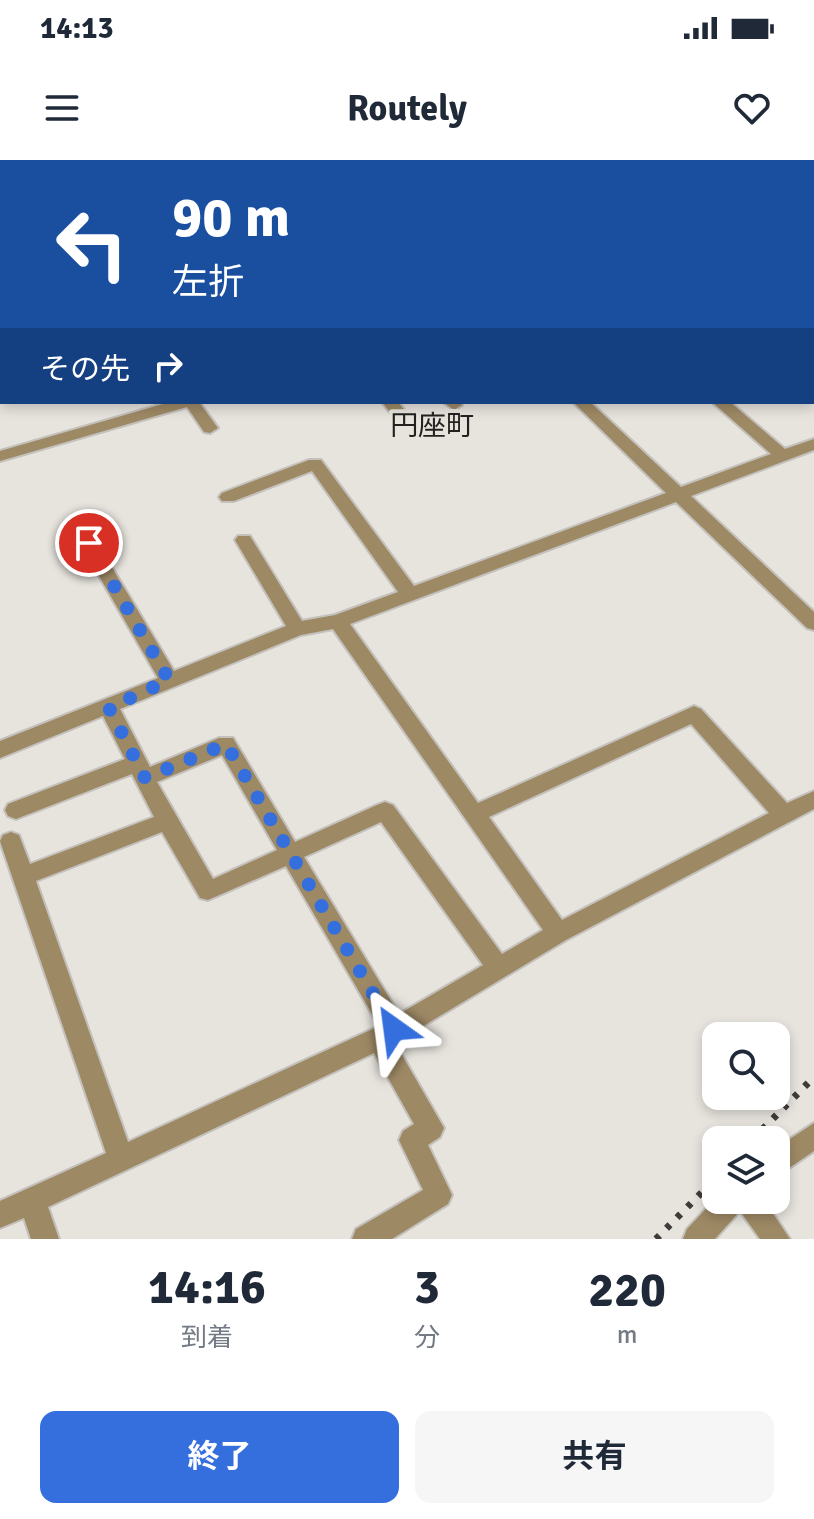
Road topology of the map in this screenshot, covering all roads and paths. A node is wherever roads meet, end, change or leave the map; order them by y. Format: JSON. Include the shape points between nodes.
{"nodes":[{"id":1,"x":123,"y":404,"type":"edge"},
{"id":2,"x":180,"y":404,"type":"edge"},
{"id":3,"x":189,"y":404,"type":"edge"},
{"id":4,"x":392,"y":404,"type":"edge"},
{"id":5,"x":583,"y":404,"type":"edge"},
{"id":6,"x":722,"y":404,"type":"edge"},
{"id":7,"x":401,"y":416,"type":"dead end"},
{"id":8,"x":131,"y":418,"type":"junction"},
{"id":9,"x":210,"y":428,"type":"dead end"},
{"id":10,"x":814,"y":444,"type":"edge"},
{"id":11,"x":0,"y":456,"type":"edge"},
{"id":12,"x":783,"y":456,"type":"junction"},
{"id":13,"x":681,"y":494,"type":"junction"},
{"id":14,"x":228,"y":497,"type":"dead end"},
{"id":15,"x":244,"y":540,"type":"dead end"},
{"id":16,"x":89,"y":543,"type":"dead end"},
{"id":17,"x":410,"y":594,"type":"junction"},
{"id":18,"x":338,"y":621,"type":"junction"},
{"id":19,"x":814,"y":623,"type":"edge"},
{"id":20,"x":297,"y":629,"type":"junction"},
{"id":21,"x":169,"y":680,"type":"junction"},
{"id":22,"x":109,"y":708,"type":"junction"},
{"id":23,"x":0,"y":750,"type":"edge"},
{"id":24,"x":142,"y":771,"type":"junction"},
{"id":25,"x":814,"y":799,"type":"edge"},
{"id":26,"x":16,"y":810,"type":"dead end"},
{"id":27,"x":473,"y":815,"type":"junction"},
{"id":28,"x":784,"y":815,"type":"junction"},
{"id":29,"x":167,"y":821,"type":"junction"},
{"id":30,"x":11,"y":841,"type":"dead end"},
{"id":31,"x":290,"y":854,"type":"junction"},
{"id":32,"x":25,"y":876,"type":"junction"},
{"id":33,"x":558,"y":933,"type":"junction"},
{"id":34,"x":498,"y":968,"type":"junction"},
{"id":35,"x":387,"y":1034,"type":"junction"},
{"id":36,"x":814,"y":1135,"type":"edge"},
{"id":37,"x":790,"y":1153,"type":"edge"},
{"id":38,"x":121,"y":1159,"type":"junction"},
{"id":39,"x":32,"y":1200,"type":"junction"},
{"id":40,"x":719,"y":1214,"type":"edge"},
{"id":41,"x":758,"y":1214,"type":"edge"},
{"id":42,"x":0,"y":1215,"type":"edge"},
{"id":43,"x":45,"y":1239,"type":"edge"},
{"id":44,"x":366,"y":1239,"type":"edge"},
{"id":45,"x":697,"y":1239,"type":"edge"},
{"id":46,"x":776,"y":1239,"type":"edge"}],
"edges":[{"from":1,"to":8,"type":"street"},
{"from":2,"to":8,"type":"street"},
{"from":3,"to":9,"type":"street"},
{"from":4,"to":7,"type":"street"},
{"from":5,"to":13,"type":"street"},
{"from":6,"to":12,"type":"street"},
{"from":8,"to":11,"type":"street"},
{"from":10,"to":12,"type":"street"},
{"from":12,"to":13,"type":"street"},
{"from":13,"to":17,"type":"street"},
{"from":13,"to":19,"type":"street"},
{"from":14,"to":17,"type":"street","via":[[315,464]]},
{"from":15,"to":20,"type":"street"},
{"from":16,"to":21,"type":"street"},
{"from":17,"to":18,"type":"street"},
{"from":18,"to":20,"type":"street"},
{"from":18,"to":27,"type":"street"},
{"from":20,"to":21,"type":"street"},
{"from":21,"to":22,"type":"street"},
{"from":22,"to":23,"type":"street"},
{"from":22,"to":24,"type":"street"},
{"from":24,"to":26,"type":"street"},
{"from":24,"to":29,"type":"street"},
{"from":24,"to":31,"type":"street","via":[[226,744]]},
{"from":25,"to":28,"type":"street"},
{"from":27,"to":28,"type":"street","via":[[694,714]]},
{"from":27,"to":33,"type":"street"},
{"from":28,"to":33,"type":"street"},
{"from":29,"to":31,"type":"street","via":[[208,891]]},
{"from":29,"to":32,"type":"street"},
{"from":30,"to":32,"type":"street"},
{"from":31,"to":34,"type":"street","via":[[385,811]]},
{"from":31,"to":35,"type":"street"},
{"from":32,"to":38,"type":"street"},
{"from":33,"to":34,"type":"street"},
{"from":34,"to":35,"type":"street"},
{"from":35,"to":38,"type":"street"},
{"from":35,"to":44,"type":"street","via":[[431,1128],[412,1140],[439,1195]]},
{"from":36,"to":37,"type":"street"},
{"from":38,"to":39,"type":"street"},
{"from":39,"to":42,"type":"street"},
{"from":39,"to":43,"type":"street"},
{"from":40,"to":45,"type":"street"},
{"from":41,"to":46,"type":"street"}]}
